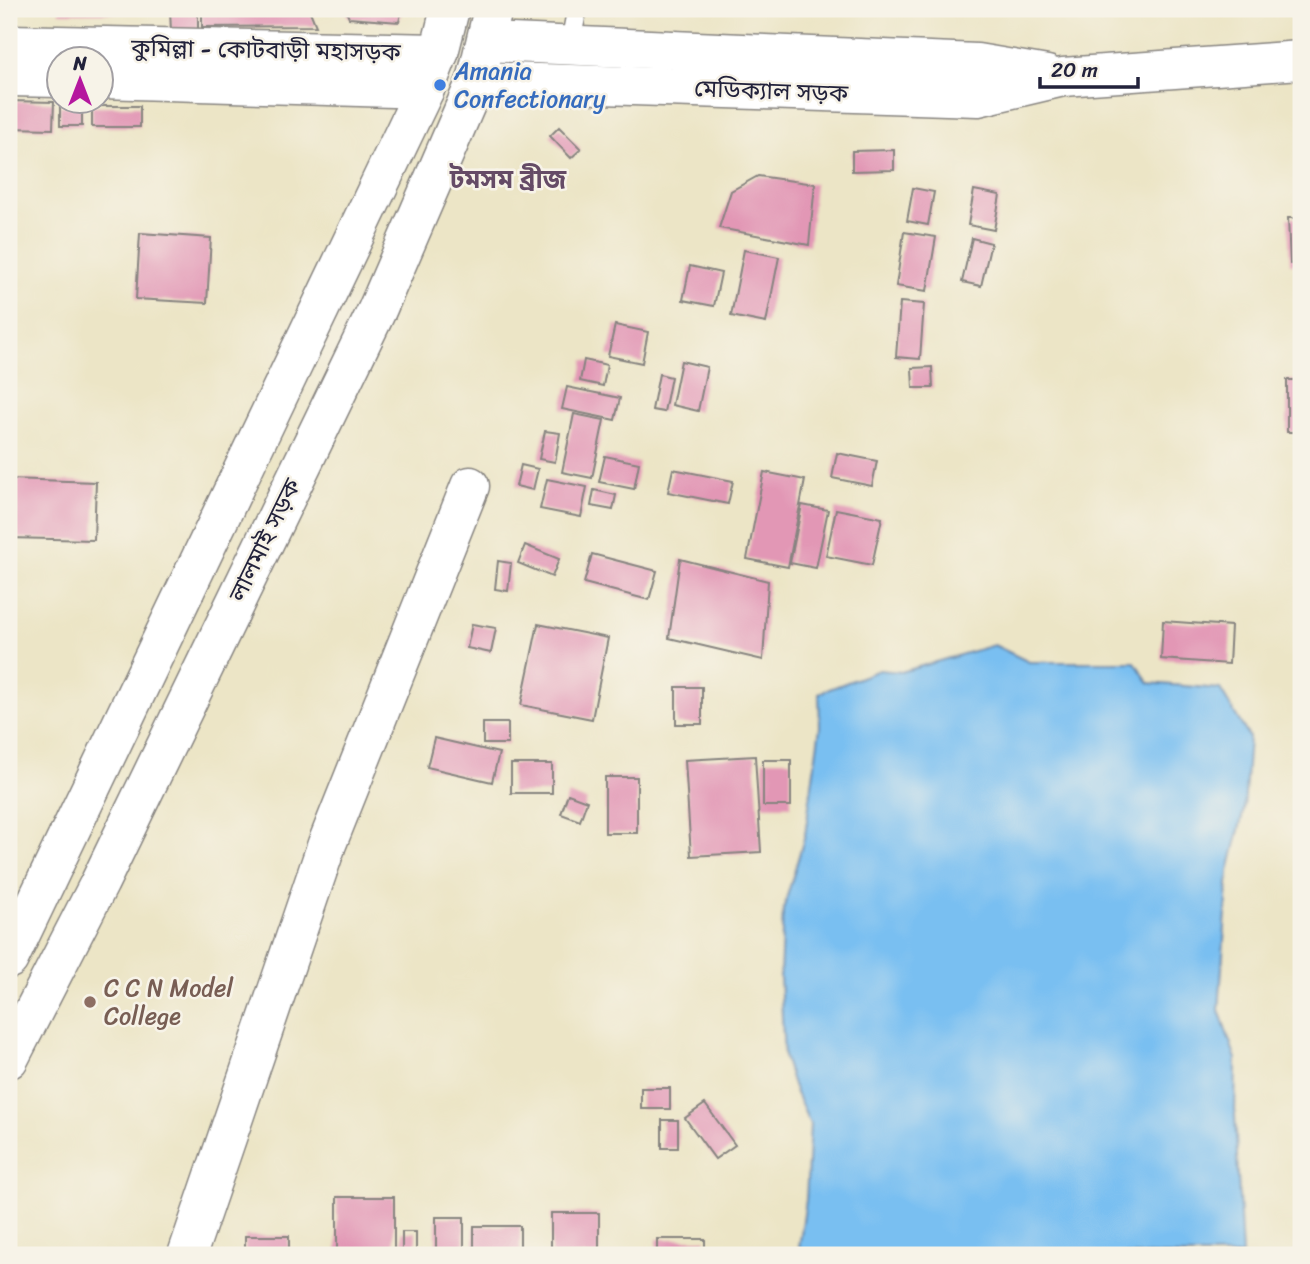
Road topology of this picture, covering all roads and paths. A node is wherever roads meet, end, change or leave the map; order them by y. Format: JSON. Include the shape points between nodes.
{"nodes":[{"id":1,"x":450,"y":9,"type":"edge"},
{"id":2,"x":577,"y":9,"type":"edge"},
{"id":3,"x":490,"y":26,"type":"edge"},
{"id":4,"x":9,"y":44,"type":"edge"},
{"id":5,"x":570,"y":46,"type":"junction"},
{"id":6,"x":439,"y":53,"type":"junction"},
{"id":7,"x":1301,"y":60,"type":"edge"},
{"id":8,"x":726,"y":71,"type":"junction"},
{"id":9,"x":9,"y":77,"type":"edge"},
{"id":10,"x":46,"y":78,"type":"edge"},
{"id":11,"x":116,"y":79,"type":"edge"},
{"id":12,"x":476,"y":81,"type":"junction"},
{"id":13,"x":425,"y":89,"type":"junction"},
{"id":14,"x":470,"y":486,"type":"dead end"},
{"id":15,"x":56,"y":860,"type":"junction"},
{"id":16,"x":100,"y":882,"type":"junction"},
{"id":17,"x":9,"y":959,"type":"edge"},
{"id":18,"x":9,"y":1059,"type":"edge"},
{"id":19,"x":187,"y":1255,"type":"edge"}],
"edges":[{"from":1,"to":6,"type":"main road","name":"লালমাই সড়ক"},
{"from":2,"to":5,"type":"lane"},
{"from":3,"to":5,"type":"main road","name":"মেডিক্যাল সড়ক"},
{"from":3,"to":12,"type":"main road","name":"লালমাই সড়ক"},
{"from":4,"to":6,"type":"main road","name":"কুমিল্লা - কোটবাড়ী মহাসড়ক"},
{"from":5,"to":8,"type":"main road","name":"মেডিক্যাল সড়ক"},
{"from":6,"to":13,"type":"main road","name":"লালমাই সড়ক"},
{"from":7,"to":8,"type":"main road","name":"মেডিক্যাল সড়ক","via":[[1063,77],[978,97]]},
{"from":8,"to":12,"type":"main road","name":"মেডিক্যাল সড়ক"},
{"from":9,"to":10,"type":"main road"},
{"from":11,"to":13,"type":"main road","name":"কুমিল্লা - কোটবাড়ী মহাসড়ক"},
{"from":12,"to":16,"type":"main road","name":"লালমাই সড়ক","via":[[377,310]]},
{"from":13,"to":15,"type":"main road","name":"লালমাই সড়ক"},
{"from":14,"to":19,"type":"main road","via":[[327,844]]},
{"from":15,"to":16,"type":"main road"},
{"from":15,"to":17,"type":"main road","name":"লালমাই সড়ক"},
{"from":16,"to":18,"type":"main road","name":"লালমাই সড়ক"}]}
